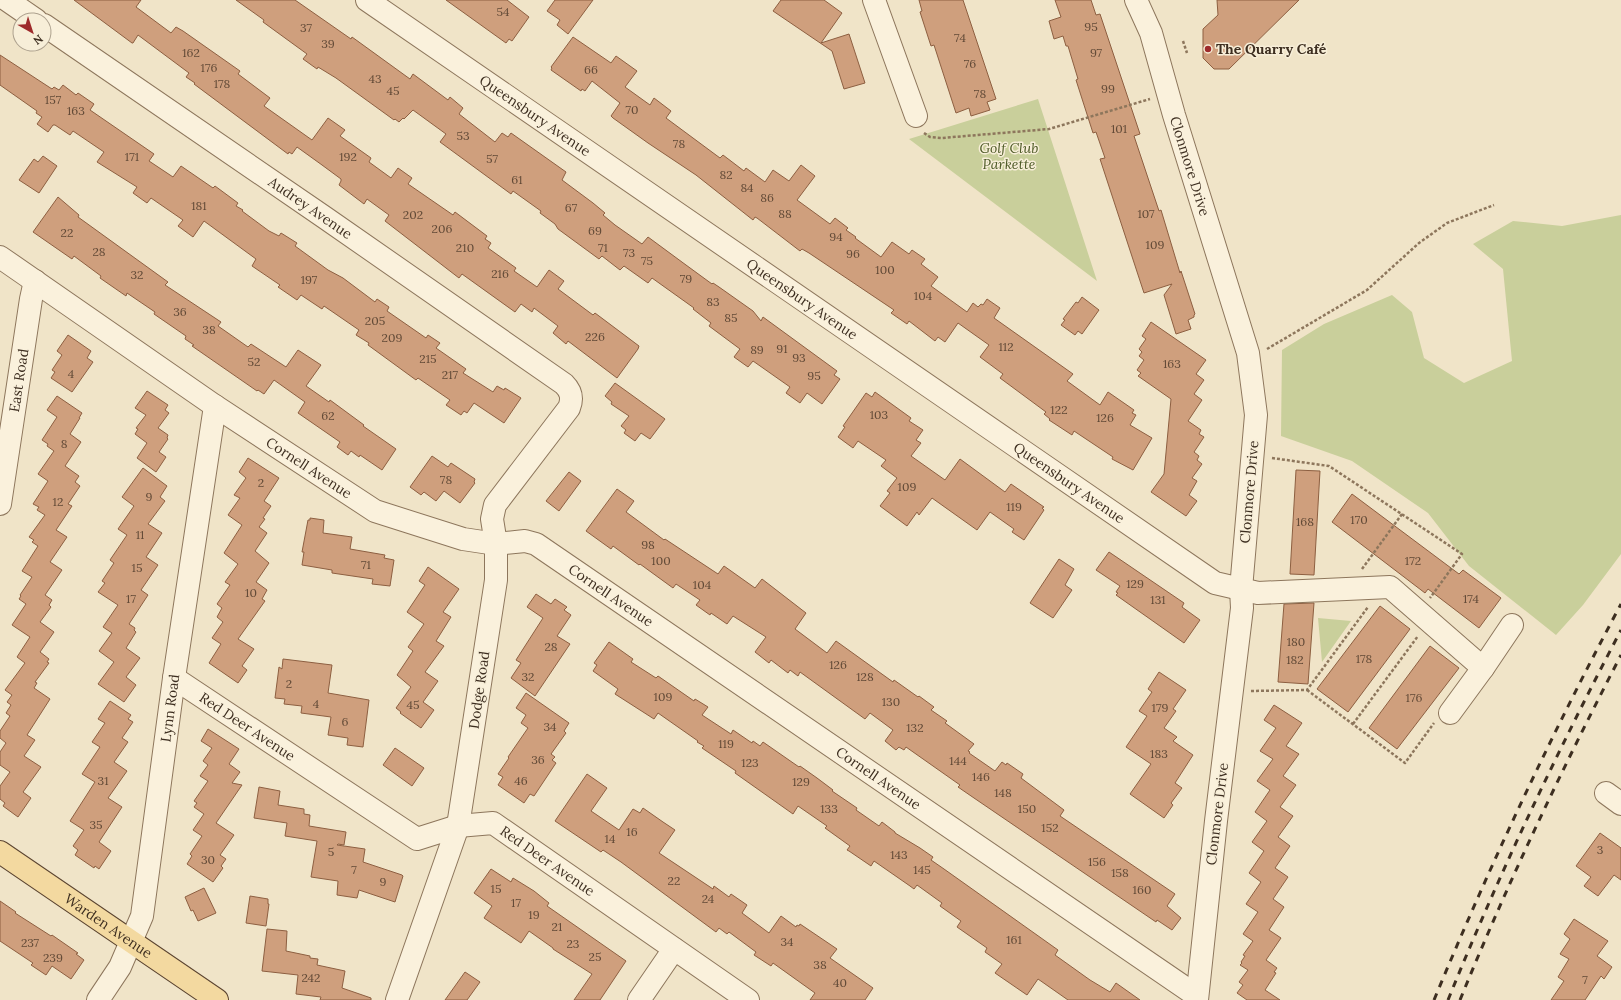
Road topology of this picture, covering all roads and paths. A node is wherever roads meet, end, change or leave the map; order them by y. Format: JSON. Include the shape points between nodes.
{"nodes":[{"id":1,"x":7,"y":0,"type":"edge"},
{"id":2,"x":367,"y":0,"type":"edge"},
{"id":3,"x":874,"y":0,"type":"edge"},
{"id":4,"x":1136,"y":0,"type":"edge"},
{"id":5,"x":1148,"y":0,"type":"edge"},
{"id":6,"x":24,"y":12,"type":"edge"},
{"id":7,"x":52,"y":30,"type":"edge"},
{"id":8,"x":1151,"y":33,"type":"junction"},
{"id":9,"x":1183,"y":41,"type":"dead end"},
{"id":10,"x":1187,"y":53,"type":"dead end"},
{"id":11,"x":1168,"y":93,"type":"junction"},
{"id":12,"x":916,"y":116,"type":"joint"},
{"id":13,"x":1494,"y":205,"type":"dead end"},
{"id":14,"x":0,"y":258,"type":"edge"},
{"id":15,"x":35,"y":281,"type":"junction"},
{"id":16,"x":1249,"y":359,"type":"junction"},
{"id":17,"x":571,"y":396,"type":"joint"},
{"id":18,"x":215,"y":406,"type":"junction"},
{"id":19,"x":1272,"y":458,"type":"dead end"},
{"id":20,"x":0,"y":504,"type":"edge"},
{"id":21,"x":1402,"y":514,"type":"junction"},
{"id":22,"x":496,"y":544,"type":"junction"},
{"id":23,"x":1383,"y":588,"type":"junction"},
{"id":24,"x":1241,"y":589,"type":"junction"},
{"id":25,"x":1348,"y":589,"type":"junction"},
{"id":26,"x":1425,"y":617,"type":"junction"},
{"id":27,"x":1512,"y":625,"type":"dead end"},
{"id":28,"x":1483,"y":668,"type":"junction"},
{"id":29,"x":174,"y":678,"type":"junction"},
{"id":30,"x":1308,"y":690,"type":"junction"},
{"id":31,"x":1248,"y":691,"type":"dead end"},
{"id":32,"x":1444,"y":716,"type":"joint"},
{"id":33,"x":1353,"y":724,"type":"junction"},
{"id":34,"x":458,"y":826,"type":"junction"},
{"id":35,"x":0,"y":852,"type":"edge"},
{"id":36,"x":132,"y":942,"type":"junction"},
{"id":37,"x":674,"y":949,"type":"junction"},
{"id":38,"x":1197,"y":998,"type":"edge"},
{"id":39,"x":98,"y":1000,"type":"edge"},
{"id":40,"x":217,"y":1000,"type":"edge"},
{"id":41,"x":397,"y":1000,"type":"edge"},
{"id":42,"x":639,"y":1000,"type":"edge"},
{"id":43,"x":748,"y":1000,"type":"edge"}],
"edges":[{"from":1,"to":6,"type":"street"},
{"from":2,"to":24,"type":"street","name":"Queensbury Avenue","via":[[1215,583]]},
{"from":3,"to":12,"type":"street"},
{"from":4,"to":8,"type":"street","name":"Clonmore Drive"},
{"from":5,"to":8,"type":"street"},
{"from":7,"to":17,"type":"street","name":"Audrey Avenue","via":[[564,384]]},
{"from":8,"to":11,"type":"street","name":"Clonmore Drive"},
{"from":9,"to":10,"type":"path"},
{"from":11,"to":12,"type":"path","via":[[1049,129],[1006,133],[932,138],[923,132]]},
{"from":11,"to":16,"type":"street","name":"Clonmore Drive"},
{"from":13,"to":16,"type":"path","via":[[1447,223],[1419,243],[1367,290]]},
{"from":14,"to":15,"type":"street","name":"Cornell Avenue"},
{"from":15,"to":18,"type":"street","name":"Cornell Avenue"},
{"from":15,"to":20,"type":"street","name":"East Road"},
{"from":16,"to":24,"type":"street","name":"Clonmore Drive","via":[[1256,415]]},
{"from":17,"to":22,"type":"street","name":"Dodge Road","via":[[569,408],[496,505],[492,519]]},
{"from":18,"to":22,"type":"street","name":"Cornell Avenue","via":[[375,511],[463,540]]},
{"from":18,"to":29,"type":"street","name":"Lynn Road"},
{"from":19,"to":21,"type":"path","via":[[1330,466]]},
{"from":21,"to":25,"type":"path"},
{"from":21,"to":26,"type":"path","via":[[1462,554]]},
{"from":22,"to":34,"type":"street","name":"Dodge Road","via":[[496,580]]},
{"from":22,"to":38,"type":"street","name":"Cornell Avenue","via":[[525,541],[536,544]]},
{"from":23,"to":25,"type":"street","name":"Queensbury Avenue"},
{"from":23,"to":26,"type":"street","via":[[1390,587]]},
{"from":23,"to":30,"type":"path"},
{"from":24,"to":25,"type":"street","name":"Queensbury Avenue","via":[[1258,593]]},
{"from":24,"to":38,"type":"street","name":"Clonmore Drive","via":[[1242,608]]},
{"from":26,"to":28,"type":"street"},
{"from":26,"to":33,"type":"path"},
{"from":27,"to":28,"type":"street"},
{"from":28,"to":32,"type":"street"},
{"from":29,"to":34,"type":"street","name":"Red Deer Avenue","via":[[417,839]]},
{"from":29,"to":36,"type":"street","name":"Lynn Road","via":[[142,916]]},
{"from":30,"to":31,"type":"path"},
{"from":30,"to":33,"type":"path"},
{"from":32,"to":33,"type":"path","via":[[1405,763]]},
{"from":34,"to":37,"type":"street","name":"Red Deer Avenue","via":[[493,823]]},
{"from":34,"to":41,"type":"street","name":"Dodge Road"},
{"from":35,"to":36,"type":"main road","name":"Warden Avenue"},
{"from":36,"to":39,"type":"street","name":"Lynn Road","via":[[120,967]]},
{"from":36,"to":40,"type":"main road","name":"Warden Avenue"},
{"from":37,"to":42,"type":"street"},
{"from":37,"to":43,"type":"street","name":"Red Deer Avenue"}]}
